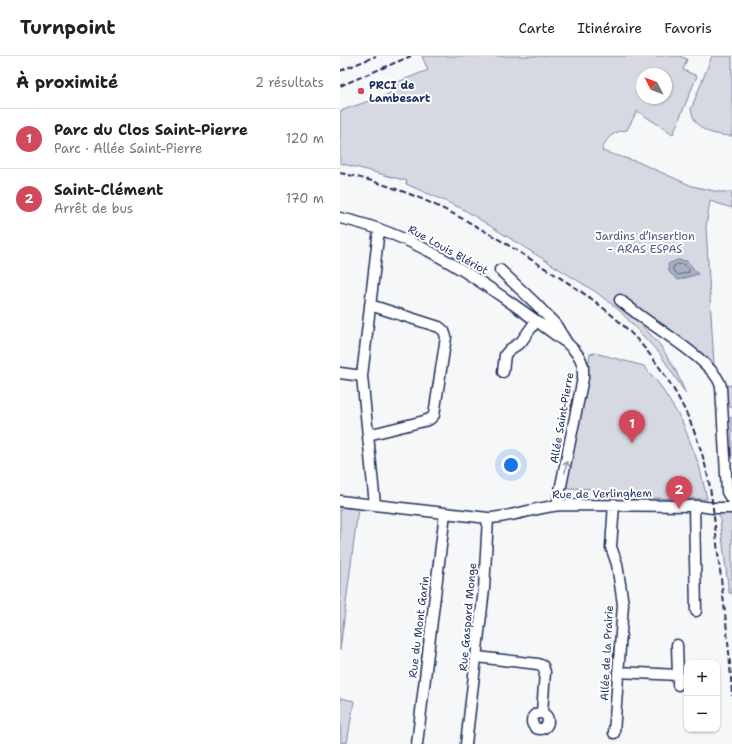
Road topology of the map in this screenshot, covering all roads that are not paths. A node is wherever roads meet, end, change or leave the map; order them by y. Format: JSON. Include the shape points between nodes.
{"nodes":[{"id":1,"x":340,"y":218,"type":"edge"},
{"id":2,"x":379,"y":229,"type":"junction"},
{"id":3,"x":500,"y":270,"type":"dead end"},
{"id":4,"x":620,"y":300,"type":"dead end"},
{"id":5,"x":370,"y":305,"type":"junction"},
{"id":6,"x":536,"y":321,"type":"junction"},
{"id":7,"x":567,"y":343,"type":"junction"},
{"id":8,"x":503,"y":372,"type":"dead end"},
{"id":9,"x":340,"y":373,"type":"edge"},
{"id":10,"x":362,"y":376,"type":"junction"},
{"id":11,"x":368,"y":434,"type":"junction"},
{"id":12,"x":730,"y":498,"type":"edge"},
{"id":13,"x":340,"y":501,"type":"edge"},
{"id":14,"x":614,"y":504,"type":"junction"},
{"id":15,"x":375,"y":505,"type":"junction"},
{"id":16,"x":557,"y":505,"type":"junction"},
{"id":17,"x":696,"y":506,"type":"junction"},
{"id":18,"x":732,"y":508,"type":"edge"},
{"id":19,"x":445,"y":513,"type":"junction"},
{"id":20,"x":488,"y":518,"type":"junction"},
{"id":21,"x":696,"y":611,"type":"dead end"},
{"id":22,"x":677,"y":645,"type":"dead end"},
{"id":23,"x":477,"y":657,"type":"junction"},
{"id":24,"x":618,"y":672,"type":"junction"},
{"id":25,"x":542,"y":713,"type":"dead end"},
{"id":26,"x":470,"y":719,"type":"junction"},
{"id":27,"x":614,"y":733,"type":"dead end"},
{"id":28,"x":417,"y":744,"type":"edge"},
{"id":29,"x":466,"y":744,"type":"edge"},
{"id":30,"x":470,"y":744,"type":"edge"}],
"edges":[{"from":1,"to":2,"type":"street","name":"Rue Louis Blériot"},
{"from":2,"to":5,"type":"street"},
{"from":2,"to":6,"type":"street","name":"Rue Louis Blériot","via":[[470,275]]},
{"from":3,"to":7,"type":"street","name":"Allée Saint-Pierre","via":[[551,319]]},
{"from":4,"to":12,"type":"street","via":[[689,351],[719,382]]},
{"from":5,"to":10,"type":"street"},
{"from":5,"to":11,"type":"street","via":[[439,327],[446,337],[434,415],[424,422]]},
{"from":6,"to":7,"type":"street","name":"Rue Louis Blériot"},
{"from":6,"to":8,"type":"street","via":[[521,342],[509,350]]},
{"from":16,"to":7,"type":"street","name":"Allée Saint-Pierre","one_way":true,"via":[[584,372],[580,358]]},
{"from":9,"to":10,"type":"street"},
{"from":10,"to":11,"type":"street"},
{"from":11,"to":15,"type":"street"},
{"from":12,"to":17,"type":"street","name":"Rue de Verlinghem","via":[[726,496],[720,503]]},
{"from":13,"to":15,"type":"street","name":"Rue de Verlinghem"},
{"from":14,"to":16,"type":"street","name":"Rue de Verlinghem"},
{"from":14,"to":17,"type":"street","name":"Rue de Verlinghem"},
{"from":14,"to":24,"type":"street","name":"Allée de la Prairie","via":[[611,547],[617,564],[622,604]]},
{"from":15,"to":19,"type":"street","name":"Rue de Verlinghem"},
{"from":16,"to":20,"type":"street","name":"Rue de Verlinghem","via":[[511,516]]},
{"from":17,"to":18,"type":"street","name":"Rue de Verlinghem"},
{"from":17,"to":21,"type":"street"},
{"from":19,"to":20,"type":"street","name":"Rue de Verlinghem"},
{"from":19,"to":28,"type":"street","name":"Rue du Mont Garin"},
{"from":20,"to":23,"type":"street","name":"Rue Gaspard Monge"},
{"from":22,"to":24,"type":"street","via":[[678,680]]},
{"from":23,"to":25,"type":"street","via":[[543,666],[545,672]]},
{"from":23,"to":26,"type":"street","name":"Rue Gaspard Monge"},
{"from":24,"to":27,"type":"street","name":"Allée de la Prairie"},
{"from":26,"to":29,"type":"street","name":"Rue Gaspard Monge"},
{"from":26,"to":30,"type":"street","name":"Rue Gaspard Monge"}]}
